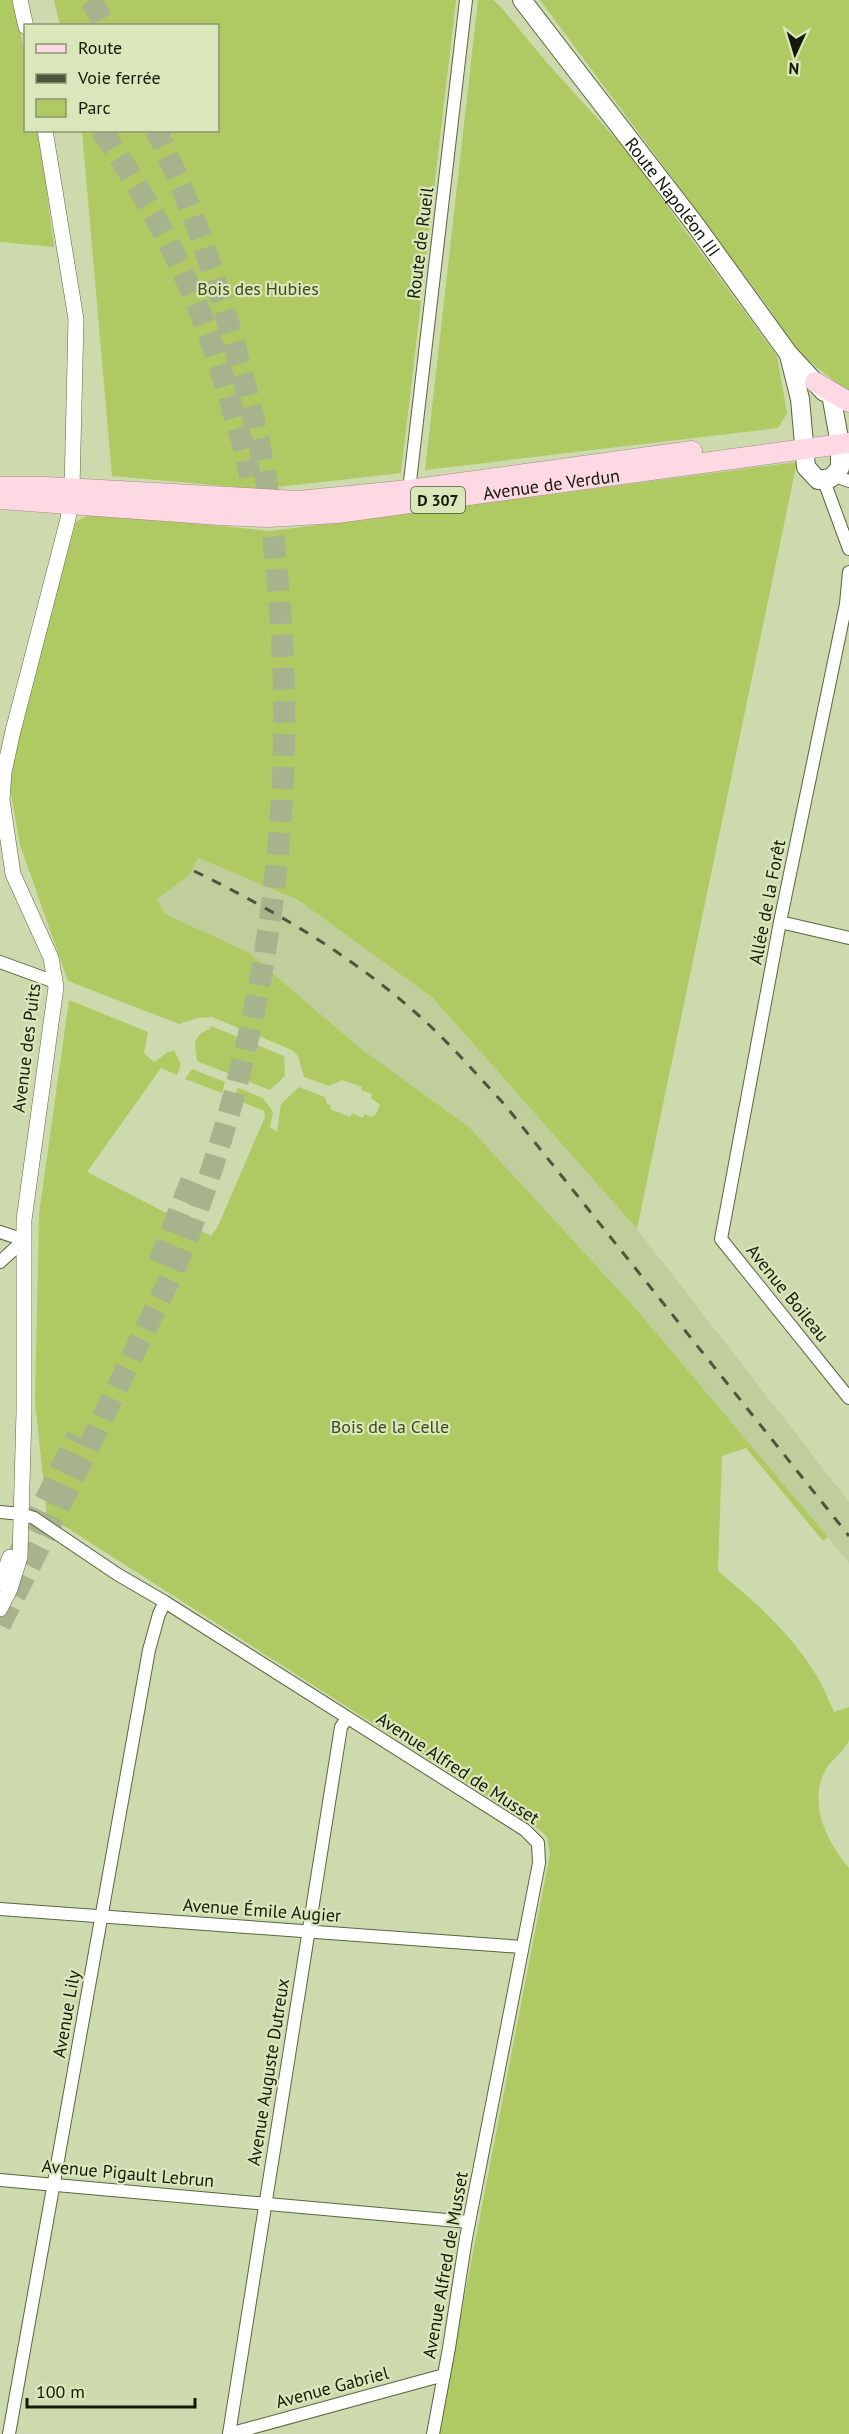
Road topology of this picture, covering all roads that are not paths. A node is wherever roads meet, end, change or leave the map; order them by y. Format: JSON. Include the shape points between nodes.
{"nodes":[{"id":1,"x":20,"y":0,"type":"edge"},
{"id":2,"x":466,"y":0,"type":"edge"},
{"id":3,"x":508,"y":0,"type":"edge"},
{"id":4,"x":522,"y":0,"type":"edge"},
{"id":5,"x":25,"y":24,"type":"edge"},
{"id":6,"x":554,"y":40,"type":"junction"},
{"id":7,"x":45,"y":132,"type":"edge"},
{"id":8,"x":788,"y":353,"type":"junction"},
{"id":9,"x":815,"y":382,"type":"joint"},
{"id":10,"x":843,"y":403,"type":"edge"},
{"id":11,"x":801,"y":411,"type":"junction"},
{"id":12,"x":844,"y":437,"type":"edge"},
{"id":13,"x":803,"y":442,"type":"junction"},
{"id":14,"x":836,"y":479,"type":"edge"},
{"id":15,"x":0,"y":487,"type":"edge"},
{"id":16,"x":409,"y":490,"type":"junction"},
{"id":17,"x":72,"y":496,"type":"junction"},
{"id":18,"x":0,"y":499,"type":"edge"},
{"id":19,"x":849,"y":549,"type":"edge"},
{"id":20,"x":849,"y":572,"type":"edge"},
{"id":21,"x":847,"y":604,"type":"edge"},
{"id":22,"x":1,"y":800,"type":"edge"},
{"id":23,"x":780,"y":922,"type":"junction"},
{"id":24,"x":849,"y":938,"type":"edge"},
{"id":25,"x":0,"y":962,"type":"edge"},
{"id":26,"x":55,"y":982,"type":"junction"},
{"id":27,"x":0,"y":1232,"type":"edge"},
{"id":28,"x":722,"y":1239,"type":"joint"},
{"id":29,"x":24,"y":1240,"type":"junction"},
{"id":30,"x":0,"y":1262,"type":"edge"},
{"id":31,"x":849,"y":1398,"type":"edge"},
{"id":32,"x":0,"y":1512,"type":"edge"},
{"id":33,"x":21,"y":1514,"type":"junction"},
{"id":34,"x":19,"y":1542,"type":"junction"},
{"id":35,"x":0,"y":1584,"type":"edge"},
{"id":36,"x":165,"y":1602,"type":"junction"},
{"id":37,"x":0,"y":1609,"type":"edge"},
{"id":38,"x":346,"y":1718,"type":"junction"},
{"id":39,"x":0,"y":1909,"type":"edge"},
{"id":40,"x":102,"y":1917,"type":"junction"},
{"id":41,"x":309,"y":1931,"type":"junction"},
{"id":42,"x":522,"y":1947,"type":"junction"},
{"id":43,"x":0,"y":2180,"type":"edge"},
{"id":44,"x":54,"y":2185,"type":"junction"},
{"id":45,"x":265,"y":2204,"type":"junction"},
{"id":46,"x":469,"y":2222,"type":"junction"},
{"id":47,"x":444,"y":2375,"type":"junction"},
{"id":48,"x":9,"y":2434,"type":"edge"},
{"id":49,"x":229,"y":2434,"type":"edge"},
{"id":50,"x":433,"y":2434,"type":"edge"}],
"edges":[{"from":1,"to":5,"type":"street"},
{"from":2,"to":16,"type":"street","name":"Route de Rueil"},
{"from":3,"to":6,"type":"main road","name":"Route Napoléon III"},
{"from":4,"to":6,"type":"main road","name":"Route Napoléon III"},
{"from":6,"to":8,"type":"main road","name":"Route Napoléon III"},
{"from":7,"to":17,"type":"street","name":"Avenue des Puits","via":[[76,320]]},
{"from":8,"to":9,"type":"main road","name":"Route Napoléon III"},
{"from":8,"to":11,"type":"main road","name":"Route Napoléon III"},
{"from":9,"to":10,"type":"main road"},
{"from":10,"to":11,"type":"main road"},
{"from":10,"to":12,"type":"main road"},
{"from":11,"to":13,"type":"main road","name":"Route Napoléon III"},
{"from":12,"to":13,"type":"main road","name":"Avenue de Verdun","number":"D 307"},
{"from":12,"to":14,"type":"main road"},
{"from":13,"to":14,"type":"main road","name":"Route Napoléon III","via":[[809,472],[818,480]]},
{"from":13,"to":16,"type":"main road","name":"Avenue de Verdun","number":"D 307"},
{"from":13,"to":17,"type":"main road","name":"Avenue de Verdun","number":"D 307","via":[[337,513],[220,515]]},
{"from":14,"to":19,"type":"street"},
{"from":15,"to":17,"type":"main road"},
{"from":16,"to":17,"type":"main road","name":"Avenue de Verdun","number":"D 307","via":[[299,501]]},
{"from":17,"to":18,"type":"main road"},
{"from":17,"to":22,"type":"street","name":"Avenue des Puits","via":[[13,731]]},
{"from":20,"to":21,"type":"street","name":"Allée de la Forêt"},
{"from":21,"to":23,"type":"street","name":"Allée de la Forêt"},
{"from":22,"to":26,"type":"street","name":"Avenue des Puits","via":[[13,874],[42,937]]},
{"from":23,"to":24,"type":"street"},
{"from":23,"to":28,"type":"street","name":"Allée de la Forêt"},
{"from":25,"to":26,"type":"street"},
{"from":26,"to":29,"type":"street","name":"Avenue des Puits","via":[[26,1198]]},
{"from":27,"to":29,"type":"street"},
{"from":28,"to":31,"type":"street","name":"Avenue Boileau"},
{"from":29,"to":30,"type":"street"},
{"from":29,"to":33,"type":"street","name":"Avenue des Puits"},
{"from":32,"to":33,"type":"street"},
{"from":33,"to":34,"type":"street","name":"Avenue des Puits"},
{"from":33,"to":36,"type":"street","name":"Avenue Alfred de Musset","via":[[34,1518]]},
{"from":34,"to":35,"type":"street","name":"Avenue des Puits"},
{"from":34,"to":37,"type":"street","name":"Avenue des Puits","via":[[20,1557]]},
{"from":36,"to":38,"type":"street","name":"Avenue Alfred de Musset"},
{"from":36,"to":40,"type":"street","name":"Avenue Lily","via":[[149,1650]]},
{"from":38,"to":41,"type":"street","name":"Avenue Auguste Dutreux"},
{"from":38,"to":42,"type":"street","name":"Avenue Alfred de Musset","via":[[525,1830],[538,1843],[539,1863]]},
{"from":39,"to":40,"type":"street","name":"Avenue Émile Augier"},
{"from":40,"to":41,"type":"street","name":"Avenue Émile Augier"},
{"from":40,"to":44,"type":"street","name":"Avenue Lily"},
{"from":41,"to":42,"type":"street","name":"Avenue Émile Augier"},
{"from":41,"to":45,"type":"street","name":"Avenue Auguste Dutreux"},
{"from":42,"to":46,"type":"street","name":"Avenue Alfred de Musset"},
{"from":43,"to":44,"type":"street","name":"Avenue Pigault Lebrun"},
{"from":44,"to":45,"type":"street","name":"Avenue Pigault Lebrun"},
{"from":44,"to":48,"type":"street","name":"Avenue Lily"},
{"from":45,"to":46,"type":"street","name":"Avenue Pigault Lebrun"},
{"from":45,"to":49,"type":"street","name":"Avenue Auguste Dutreux"},
{"from":46,"to":47,"type":"street","name":"Avenue Alfred de Musset"},
{"from":47,"to":49,"type":"street","name":"Avenue Gabriel"},
{"from":47,"to":50,"type":"street","name":"Avenue Alfred de Musset"}]}
